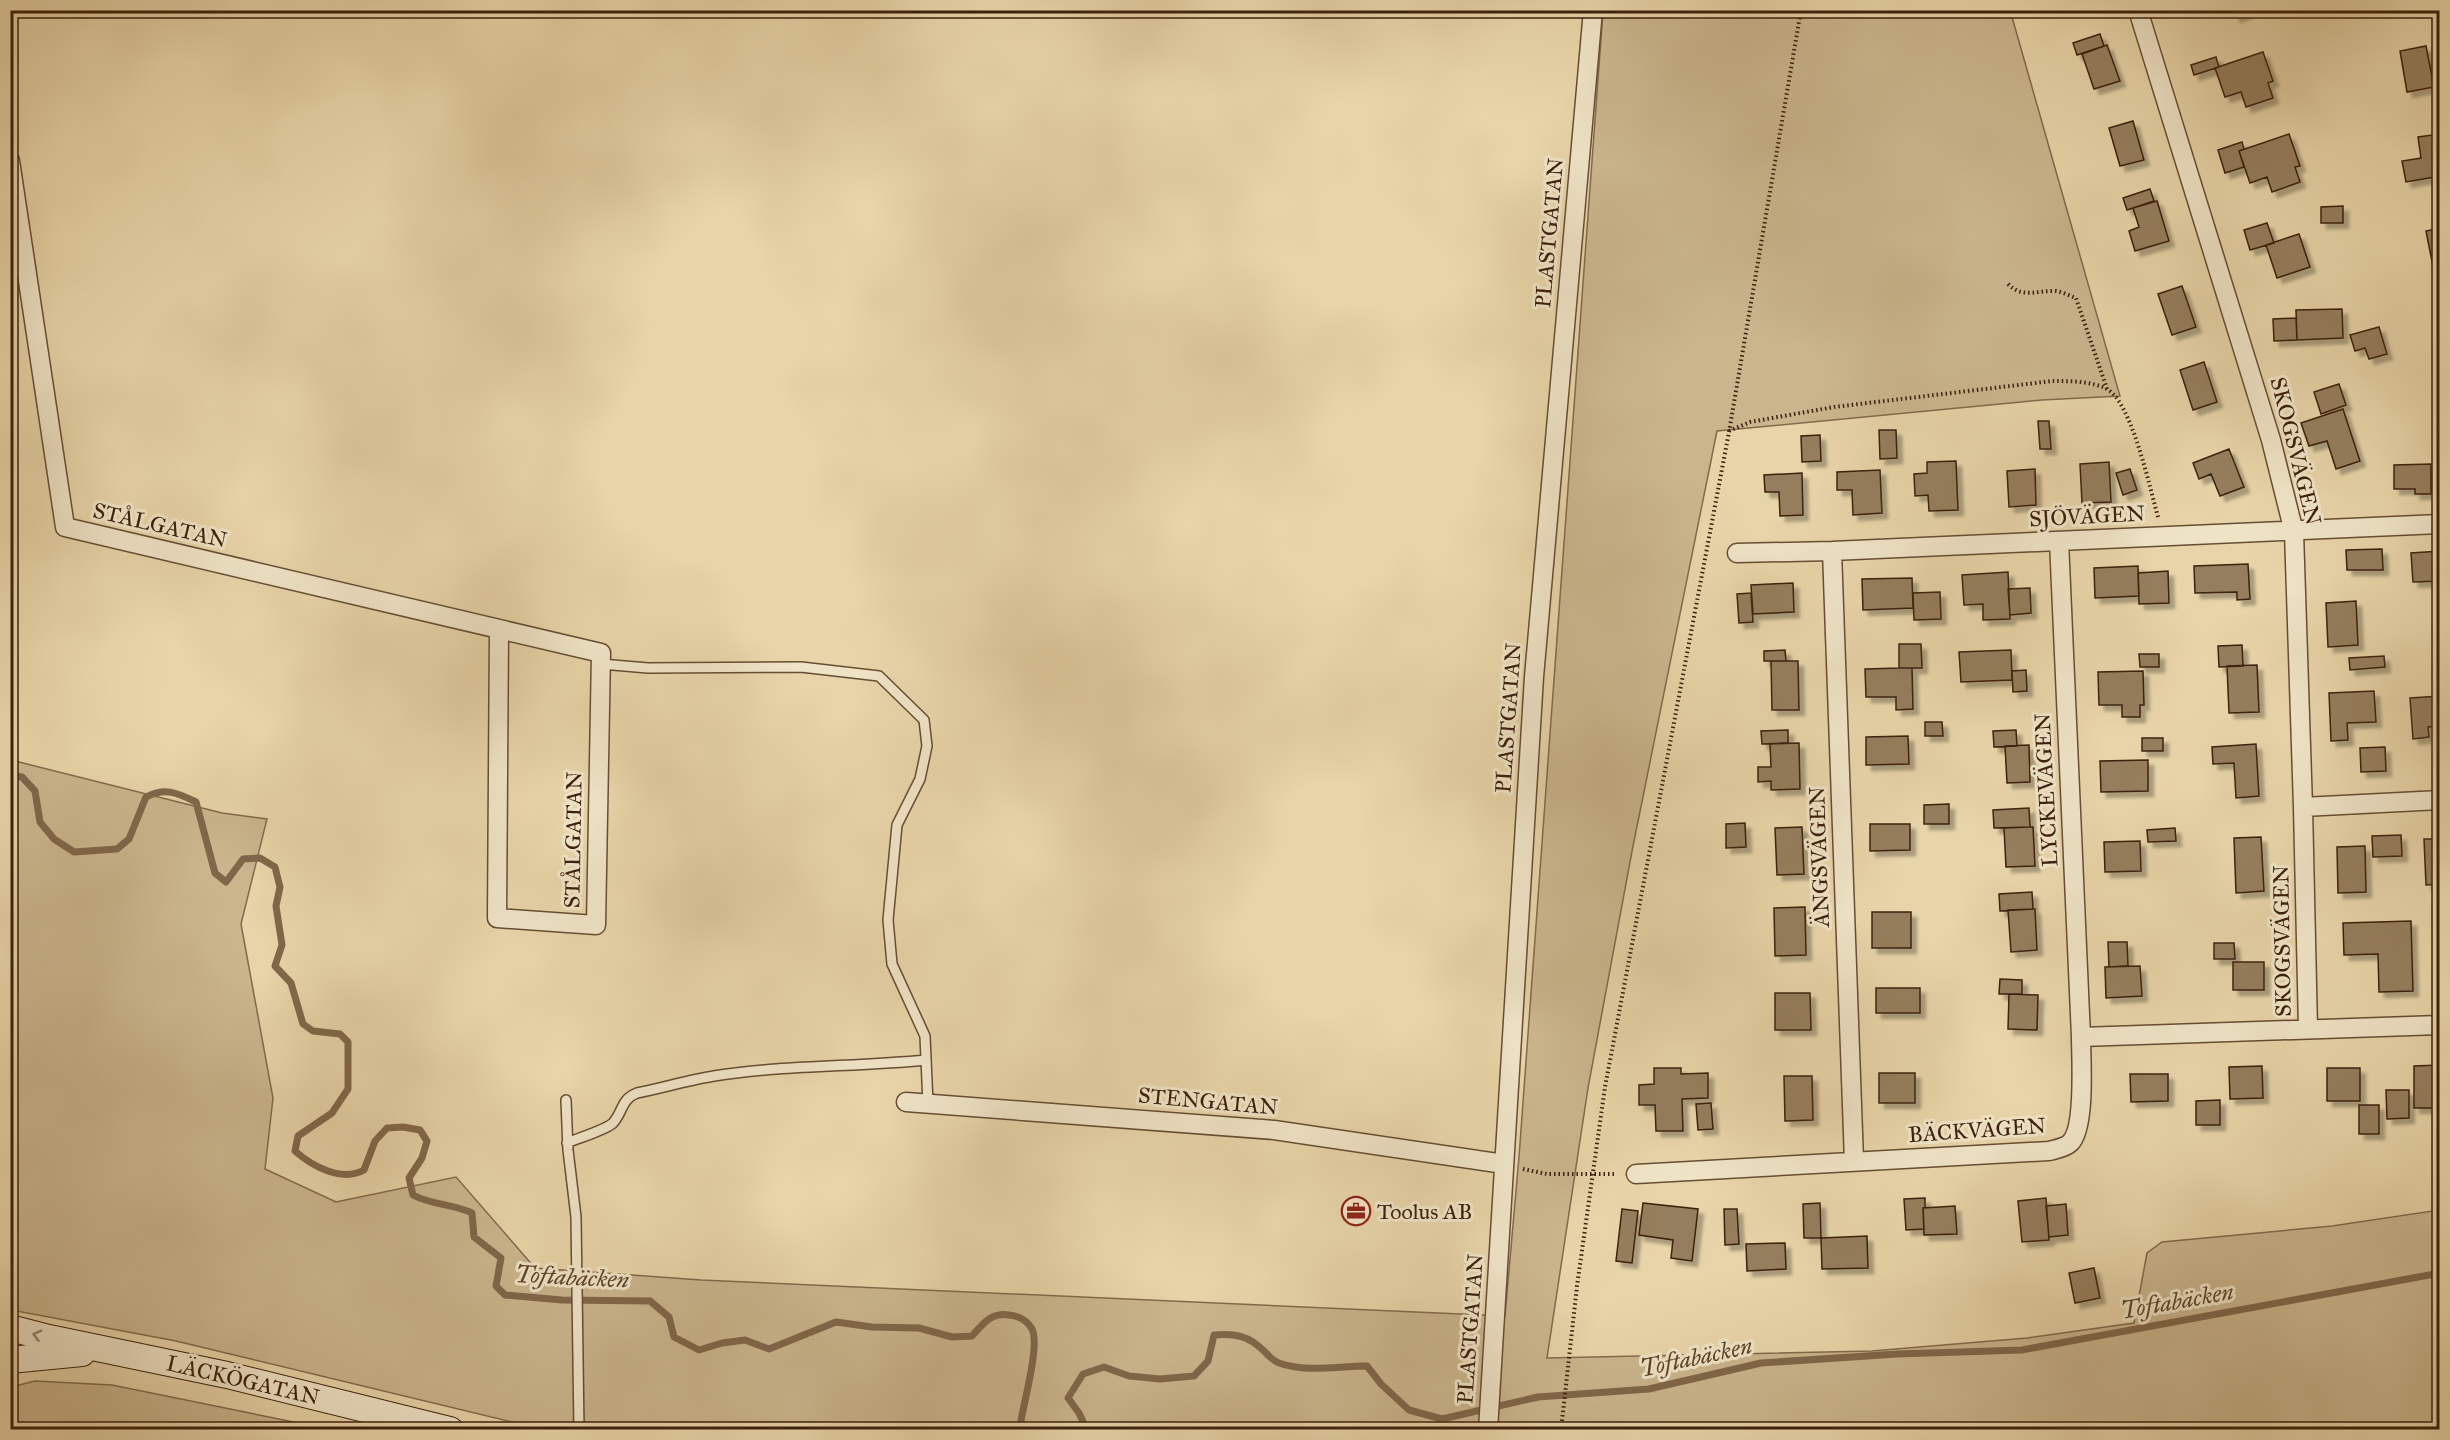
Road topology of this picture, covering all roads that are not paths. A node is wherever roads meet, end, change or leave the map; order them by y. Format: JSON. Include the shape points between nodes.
{"nodes":[{"id":1,"x":1593,"y":10,"type":"edge"},
{"id":2,"x":2139,"y":10,"type":"edge"},
{"id":3,"x":10,"y":161,"type":"edge"},
{"id":4,"x":2439,"y":524,"type":"edge"},
{"id":5,"x":2294,"y":532,"type":"junction"},
{"id":6,"x":2059,"y":541,"type":"junction"},
{"id":7,"x":1832,"y":551,"type":"junction"},
{"id":8,"x":1737,"y":553,"type":"dead end"},
{"id":9,"x":499,"y":629,"type":"junction"},
{"id":10,"x":601,"y":664,"type":"junction"},
{"id":11,"x":2439,"y":800,"type":"edge"},
{"id":12,"x":2303,"y":807,"type":"junction"},
{"id":13,"x":2439,"y":1025,"type":"edge"},
{"id":14,"x":2308,"y":1029,"type":"junction"},
{"id":15,"x":2081,"y":1037,"type":"junction"},
{"id":16,"x":926,"y":1060,"type":"junction"},
{"id":17,"x":566,"y":1100,"type":"dead end"},
{"id":18,"x":906,"y":1102,"type":"dead end"},
{"id":19,"x":928,"y":1104,"type":"junction"},
{"id":20,"x":567,"y":1143,"type":"junction"},
{"id":21,"x":1854,"y":1161,"type":"junction"},
{"id":22,"x":1504,"y":1164,"type":"junction"},
{"id":23,"x":1636,"y":1174,"type":"road end"},
{"id":24,"x":10,"y":1328,"type":"edge"},
{"id":25,"x":106,"y":1351,"type":"junction"},
{"id":26,"x":10,"y":1359,"type":"edge"},
{"id":27,"x":450,"y":1430,"type":"edge"},
{"id":28,"x":579,"y":1430,"type":"edge"},
{"id":29,"x":1488,"y":1430,"type":"edge"}],
"edges":[{"from":1,"to":22,"type":"street","name":"PLASTGATAN","via":[[1534,677]]},
{"from":2,"to":5,"type":"street","name":"SKOGSVÄGEN","via":[[2271,440]]},
{"from":3,"to":9,"type":"street","name":"STÅLGATAN","via":[[65,527]]},
{"from":4,"to":5,"type":"street","name":"SJÖVÄGEN"},
{"from":5,"to":6,"type":"street","name":"SJÖVÄGEN"},
{"from":5,"to":12,"type":"street","name":"SKOGSVÄGEN"},
{"from":6,"to":7,"type":"street","name":"SJÖVÄGEN"},
{"from":6,"to":15,"type":"street","name":"LYCKEVÄGEN"},
{"from":7,"to":8,"type":"street","name":"SJÖVÄGEN"},
{"from":7,"to":21,"type":"street","name":"ÄNGSVÄGEN"},
{"from":9,"to":10,"type":"street","name":"STÅLGATAN","via":[[601,653]]},
{"from":9,"to":10,"type":"street","name":"STÅLGATAN","via":[[497,918],[596,925]]},
{"from":10,"to":16,"type":"lane","via":[[648,668],[801,667],[879,676],[924,720],[927,746],[920,779],[897,825],[888,920],[892,964],[925,1036]]},
{"from":11,"to":12,"type":"street"},
{"from":12,"to":14,"type":"street","name":"SKOGSVÄGEN"},
{"from":13,"to":14,"type":"street"},
{"from":14,"to":15,"type":"street"},
{"from":15,"to":21,"type":"street","name":"BÄCKVÄGEN","via":[[2078,1125],[2071,1142],[2062,1148]]},
{"from":16,"to":19,"type":"lane"},
{"from":16,"to":20,"type":"lane","via":[[714,1076],[637,1093],[623,1103],[612,1123]]},
{"from":17,"to":20,"type":"lane"},
{"from":18,"to":19,"type":"street","name":"STENGATAN"},
{"from":19,"to":22,"type":"street","name":"STENGATAN","via":[[1274,1130]]},
{"from":20,"to":28,"type":"lane","via":[[576,1217]]},
{"from":21,"to":23,"type":"street","name":"BÄCKVÄGEN"},
{"from":22,"to":29,"type":"street","name":"PLASTGATAN"},
{"from":25,"to":24,"type":"main road","one_way":true},
{"from":25,"to":26,"type":"main road"},
{"from":25,"to":27,"type":"main road","name":"LÄCKÖGATAN","via":[[227,1375]]}]}
